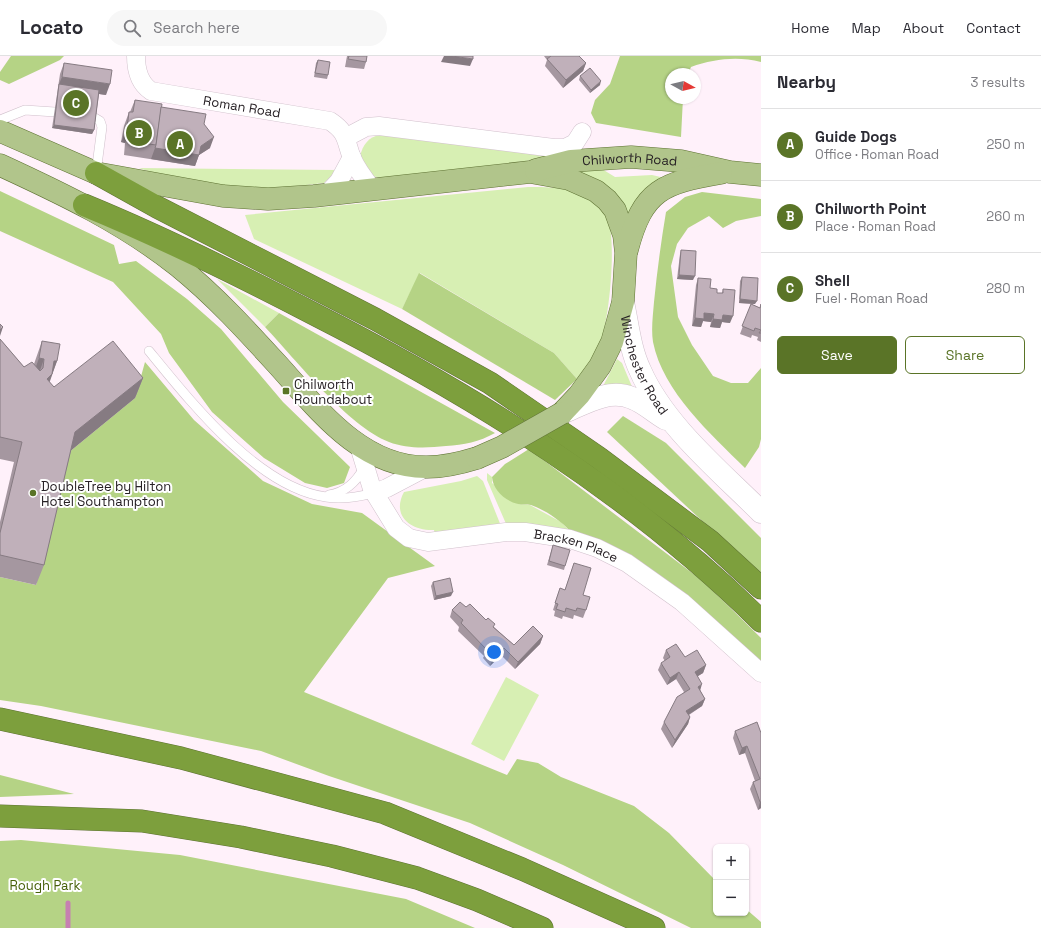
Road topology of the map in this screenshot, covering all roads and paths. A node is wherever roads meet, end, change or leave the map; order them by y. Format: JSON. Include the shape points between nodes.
{"nodes":[{"id":1,"x":136,"y":56,"type":"edge"},
{"id":2,"x":55,"y":112,"type":"edge"},
{"id":3,"x":95,"y":118,"type":"edge"},
{"id":4,"x":0,"y":120,"type":"edge"},
{"id":5,"x":0,"y":131,"type":"edge"},
{"id":6,"x":582,"y":132,"type":"dead end"},
{"id":7,"x":347,"y":137,"type":"junction"},
{"id":8,"x":352,"y":157,"type":"junction"},
{"id":9,"x":0,"y":165,"type":"edge"},
{"id":10,"x":530,"y":172,"type":"junction"},
{"id":11,"x":730,"y":172,"type":"junction"},
{"id":12,"x":96,"y":173,"type":"junction"},
{"id":13,"x":761,"y":175,"type":"edge"},
{"id":14,"x":374,"y":190,"type":"junction"},
{"id":15,"x":326,"y":195,"type":"junction"},
{"id":16,"x":84,"y":205,"type":"junction"},
{"id":17,"x":626,"y":253,"type":"junction"},
{"id":18,"x":623,"y":302,"type":"junction"},
{"id":19,"x":149,"y":351,"type":"dead end"},
{"id":20,"x":595,"y":391,"type":"junction"},
{"id":21,"x":674,"y":424,"type":"junction"},
{"id":22,"x":359,"y":446,"type":"junction"},
{"id":23,"x":364,"y":468,"type":"junction"},
{"id":24,"x":425,"y":468,"type":"junction"},
{"id":25,"x":374,"y":493,"type":"junction"},
{"id":26,"x":314,"y":494,"type":"junction"},
{"id":27,"x":761,"y":512,"type":"edge"},
{"id":28,"x":761,"y":588,"type":"edge"},
{"id":29,"x":761,"y":621,"type":"edge"},
{"id":30,"x":761,"y":673,"type":"edge"},
{"id":31,"x":0,"y":719,"type":"edge"},
{"id":32,"x":0,"y":816,"type":"edge"},
{"id":33,"x":542,"y":928,"type":"edge"},
{"id":34,"x":654,"y":928,"type":"edge"}],
"edges":[{"from":1,"to":7,"type":"street","name":"Roman Road","via":[[140,79],[151,91],[323,118],[336,125]]},
{"from":2,"to":4,"type":"lane","via":[[25,110]]},
{"from":3,"to":12,"type":"lane","via":[[100,121],[102,127]]},
{"from":5,"to":12,"type":"main road"},
{"from":6,"to":7,"type":"street","name":"Chilworth Road","via":[[571,146],[559,148],[543,140],[379,126],[366,127]]},
{"from":7,"to":8,"type":"street"},
{"from":8,"to":14,"type":"street"},
{"from":8,"to":15,"type":"street","via":[[339,182]]},
{"from":9,"to":16,"type":"main road"},
{"from":10,"to":11,"type":"main road","name":"Chilworth Road","via":[[571,161],[631,157],[682,161]]},
{"from":10,"to":14,"type":"main road"},
{"from":10,"to":17,"type":"main road","via":[[569,179],[596,191],[607,200],[615,210],[620,223]]},
{"from":11,"to":13,"type":"main road","name":"Chilworth Road"},
{"from":11,"to":17,"type":"main road","name":"Chilworth Road","via":[[674,183],[658,193],[637,218]]},
{"from":12,"to":15,"type":"main road","via":[[223,196],[268,199]]},
{"from":12,"to":28,"type":"highway","via":[[375,319],[490,383],[599,458],[710,541]]},
{"from":14,"to":15,"type":"main road"},
{"from":16,"to":22,"type":"main road","via":[[151,246],[203,287],[322,414]]},
{"from":16,"to":29,"type":"highway","via":[[244,277],[371,343],[466,397],[617,499],[667,538]]},
{"from":17,"to":18,"type":"main road"},
{"from":18,"to":20,"type":"main road","via":[[612,342],[600,366]]},
{"from":18,"to":21,"type":"street","name":"Winchester Road","via":[[632,350],[639,369],[646,384]]},
{"from":19,"to":26,"type":"lane","via":[[207,420],[237,448],[286,484]]},
{"from":20,"to":21,"type":"street","name":"Winchester Road","via":[[634,398]]},
{"from":20,"to":24,"type":"main road","bridge":true,"via":[[502,447],[453,465]]},
{"from":21,"to":27,"type":"street","name":"Winchester Road"},
{"from":22,"to":23,"type":"street","name":"Bracken Place"},
{"from":22,"to":24,"type":"main road","via":[[391,460]]},
{"from":23,"to":25,"type":"street","name":"Bracken Place"},
{"from":23,"to":26,"type":"lane","via":[[347,489],[332,494]]},
{"from":24,"to":25,"type":"street"},
{"from":25,"to":26,"type":"lane","via":[[337,498]]},
{"from":25,"to":30,"type":"street","name":"Bracken Place","via":[[396,528],[416,541],[526,532],[570,539],[608,552],[627,562],[682,602]]},
{"from":31,"to":34,"type":"highway","via":[[188,759],[385,813],[522,869]]},
{"from":32,"to":33,"type":"highway","via":[[142,820],[325,854],[417,878]]}]}
